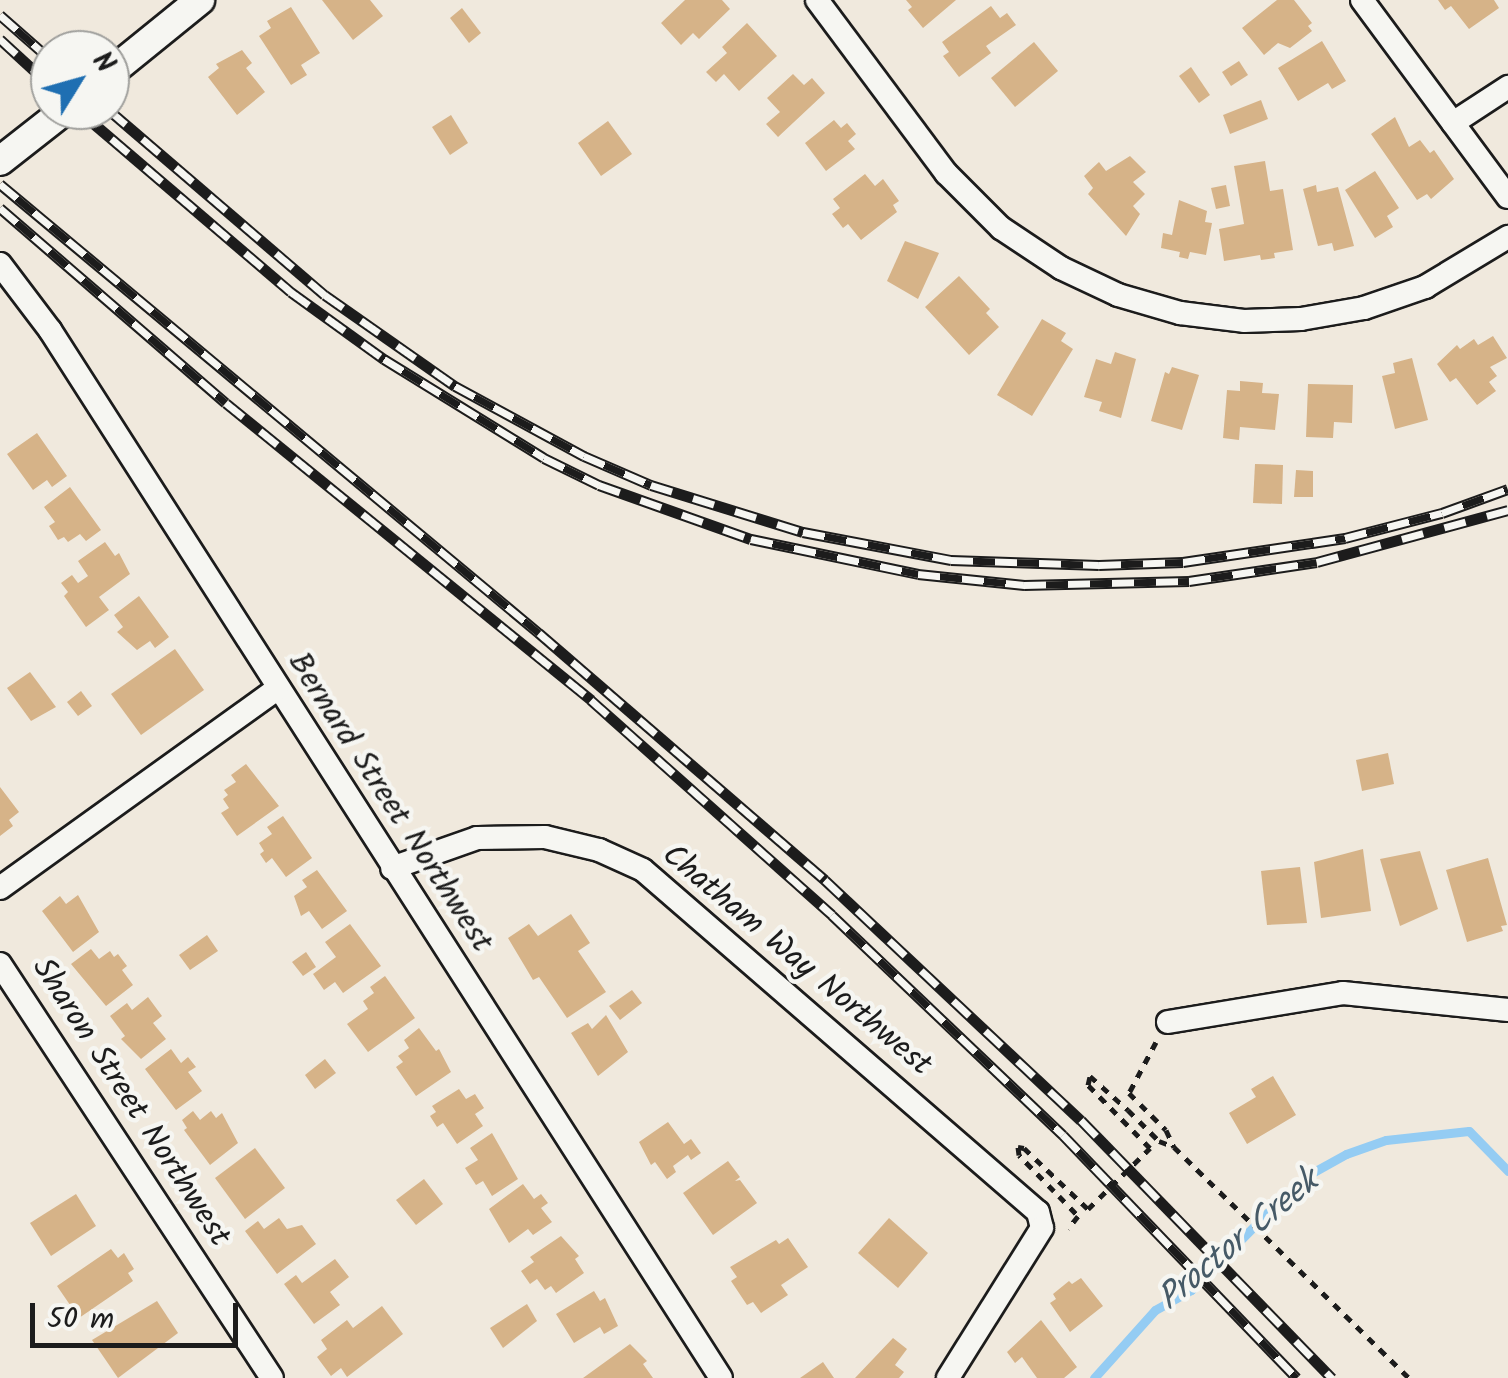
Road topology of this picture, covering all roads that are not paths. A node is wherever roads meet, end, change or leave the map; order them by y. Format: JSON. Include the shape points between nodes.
{"nodes":[{"id":1,"x":200,"y":0,"type":"edge"},
{"id":2,"x":818,"y":0,"type":"edge"},
{"id":3,"x":1362,"y":0,"type":"edge"},
{"id":4,"x":130,"y":57,"type":"edge"},
{"id":5,"x":1508,"y":87,"type":"edge"},
{"id":6,"x":1453,"y":123,"type":"junction"},
{"id":7,"x":40,"y":130,"type":"edge"},
{"id":8,"x":0,"y":161,"type":"edge"},
{"id":9,"x":1508,"y":198,"type":"edge"},
{"id":10,"x":1508,"y":237,"type":"edge"},
{"id":11,"x":0,"y":264,"type":"edge"},
{"id":12,"x":277,"y":689,"type":"junction"},
{"id":13,"x":392,"y":868,"type":"junction"},
{"id":14,"x":0,"y":888,"type":"edge"},
{"id":15,"x":0,"y":964,"type":"edge"},
{"id":16,"x":1508,"y":1010,"type":"edge"},
{"id":17,"x":1168,"y":1022,"type":"road end"},
{"id":18,"x":272,"y":1378,"type":"edge"},
{"id":19,"x":721,"y":1378,"type":"edge"},
{"id":20,"x":948,"y":1378,"type":"edge"}],
"edges":[{"from":1,"to":4,"type":"street"},
{"from":2,"to":10,"type":"street","via":[[946,173],[1002,228],[1060,268],[1118,295],[1180,313],[1301,319],[1364,308],[1425,287]]},
{"from":3,"to":6,"type":"street"},
{"from":5,"to":6,"type":"street"},
{"from":6,"to":9,"type":"street"},
{"from":7,"to":8,"type":"street"},
{"from":11,"to":12,"type":"street","name":"Bernard Street Northwest","via":[[50,330]]},
{"from":12,"to":13,"type":"street","name":"Bernard Street Northwest"},
{"from":12,"to":14,"type":"street"},
{"from":13,"to":19,"type":"street","name":"Bernard Street Northwest"},
{"from":13,"to":20,"type":"street","name":"Chatham Way Northwest","via":[[477,838],[545,837],[599,850],[642,870],[1038,1212],[1042,1228]]},
{"from":15,"to":18,"type":"street","name":"Sharon Street Northwest"},
{"from":16,"to":17,"type":"street","via":[[1344,994]]}]}
